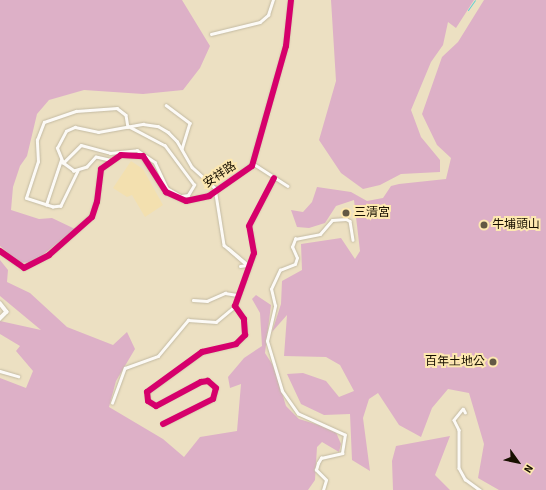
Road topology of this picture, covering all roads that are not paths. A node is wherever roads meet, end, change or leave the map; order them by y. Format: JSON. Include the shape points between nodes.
{"nodes":[{"id":1,"x":273,"y":0,"type":"edge"},
{"id":2,"x":291,"y":0,"type":"edge"},
{"id":3,"x":211,"y":34,"type":"dead end"},
{"id":4,"x":166,"y":105,"type":"dead end"},
{"id":5,"x":128,"y":127,"type":"junction"},
{"id":6,"x":182,"y":149,"type":"junction"},
{"id":7,"x":109,"y":160,"type":"junction"},
{"id":8,"x":62,"y":162,"type":"junction"},
{"id":9,"x":254,"y":164,"type":"junction"},
{"id":10,"x":78,"y":171,"type":"junction"},
{"id":11,"x":274,"y":178,"type":"junction"},
{"id":12,"x":288,"y":186,"type":"dead end"},
{"id":13,"x":217,"y":191,"type":"junction"},
{"id":14,"x":46,"y":205,"type":"junction"},
{"id":15,"x":353,"y":240,"type":"dead end"},
{"id":16,"x":0,"y":251,"type":"edge"},
{"id":17,"x":247,"y":265,"type":"junction"},
{"id":18,"x":240,"y":266,"type":"dead end"},
{"id":19,"x":237,"y":296,"type":"junction"},
{"id":20,"x":193,"y":300,"type":"dead end"},
{"id":21,"x":0,"y":302,"type":"edge"},
{"id":22,"x":235,"y":306,"type":"junction"},
{"id":23,"x":0,"y":319,"type":"edge"},
{"id":24,"x":0,"y":372,"type":"edge"},
{"id":25,"x":18,"y":376,"type":"dead end"},
{"id":26,"x":112,"y":403,"type":"dead end"},
{"id":27,"x":465,"y":413,"type":"dead end"},
{"id":28,"x":163,"y":424,"type":"dead end"},
{"id":29,"x":323,"y":490,"type":"edge"},
{"id":30,"x":480,"y":490,"type":"edge"}],
"edges":[{"from":1,"to":3,"type":"street","via":[[268,15],[260,22]]},
{"from":2,"to":9,"type":"street","name":"安祥路","via":[[286,46]]},
{"from":4,"to":6,"type":"street","via":[[190,123]]},
{"from":5,"to":6,"type":"street","via":[[158,126]]},
{"from":5,"to":8,"type":"street","via":[[98,132],[75,127],[66,131],[57,148]]},
{"from":5,"to":8,"type":"street","via":[[165,146],[194,184],[188,195],[181,196],[168,188],[155,162],[137,150],[110,153],[81,145]]},
{"from":5,"to":14,"type":"street","via":[[126,115],[117,108],[76,111],[44,122],[37,140],[38,162],[26,198]]},
{"from":6,"to":13,"type":"street","via":[[192,167]]},
{"from":7,"to":10,"type":"street","via":[[96,157]]},
{"from":7,"to":13,"type":"street","name":"安祥路","via":[[128,154],[143,156],[149,161],[162,187],[177,199],[197,201]]},
{"from":7,"to":16,"type":"street","via":[[101,169],[95,211],[79,230],[31,266],[19,267]]},
{"from":8,"to":10,"type":"street"},
{"from":8,"to":14,"type":"street"},
{"from":9,"to":11,"type":"street"},
{"from":9,"to":13,"type":"street","name":"安祥路"},
{"from":10,"to":14,"type":"street","via":[[64,203],[57,207]]},
{"from":11,"to":12,"type":"street"},
{"from":11,"to":17,"type":"street","via":[[250,219],[254,253]]},
{"from":13,"to":17,"type":"street","via":[[224,245]]},
{"from":15,"to":29,"type":"street","via":[[350,221],[346,219],[332,220],[320,234],[295,239],[292,247],[297,258],[295,264],[280,270],[271,289],[275,306],[267,341],[282,391],[298,414],[344,435],[342,453],[321,458],[318,463],[316,470],[326,480]]},
{"from":17,"to":18,"type":"street"},
{"from":17,"to":19,"type":"street","via":[[246,278]]},
{"from":19,"to":20,"type":"street","via":[[225,293],[206,301]]},
{"from":19,"to":22,"type":"street"},
{"from":21,"to":23,"type":"street","via":[[6,312]]},
{"from":22,"to":26,"type":"street","via":[[216,322],[188,320],[158,356],[125,368]]},
{"from":22,"to":28,"type":"street","via":[[247,327],[245,335],[236,344],[202,352],[147,392],[148,401],[156,406],[201,382],[208,381],[216,388],[212,399]]},
{"from":24,"to":25,"type":"street"},
{"from":27,"to":30,"type":"street","via":[[463,409],[454,420],[459,430],[458,468],[465,479]]}]}
